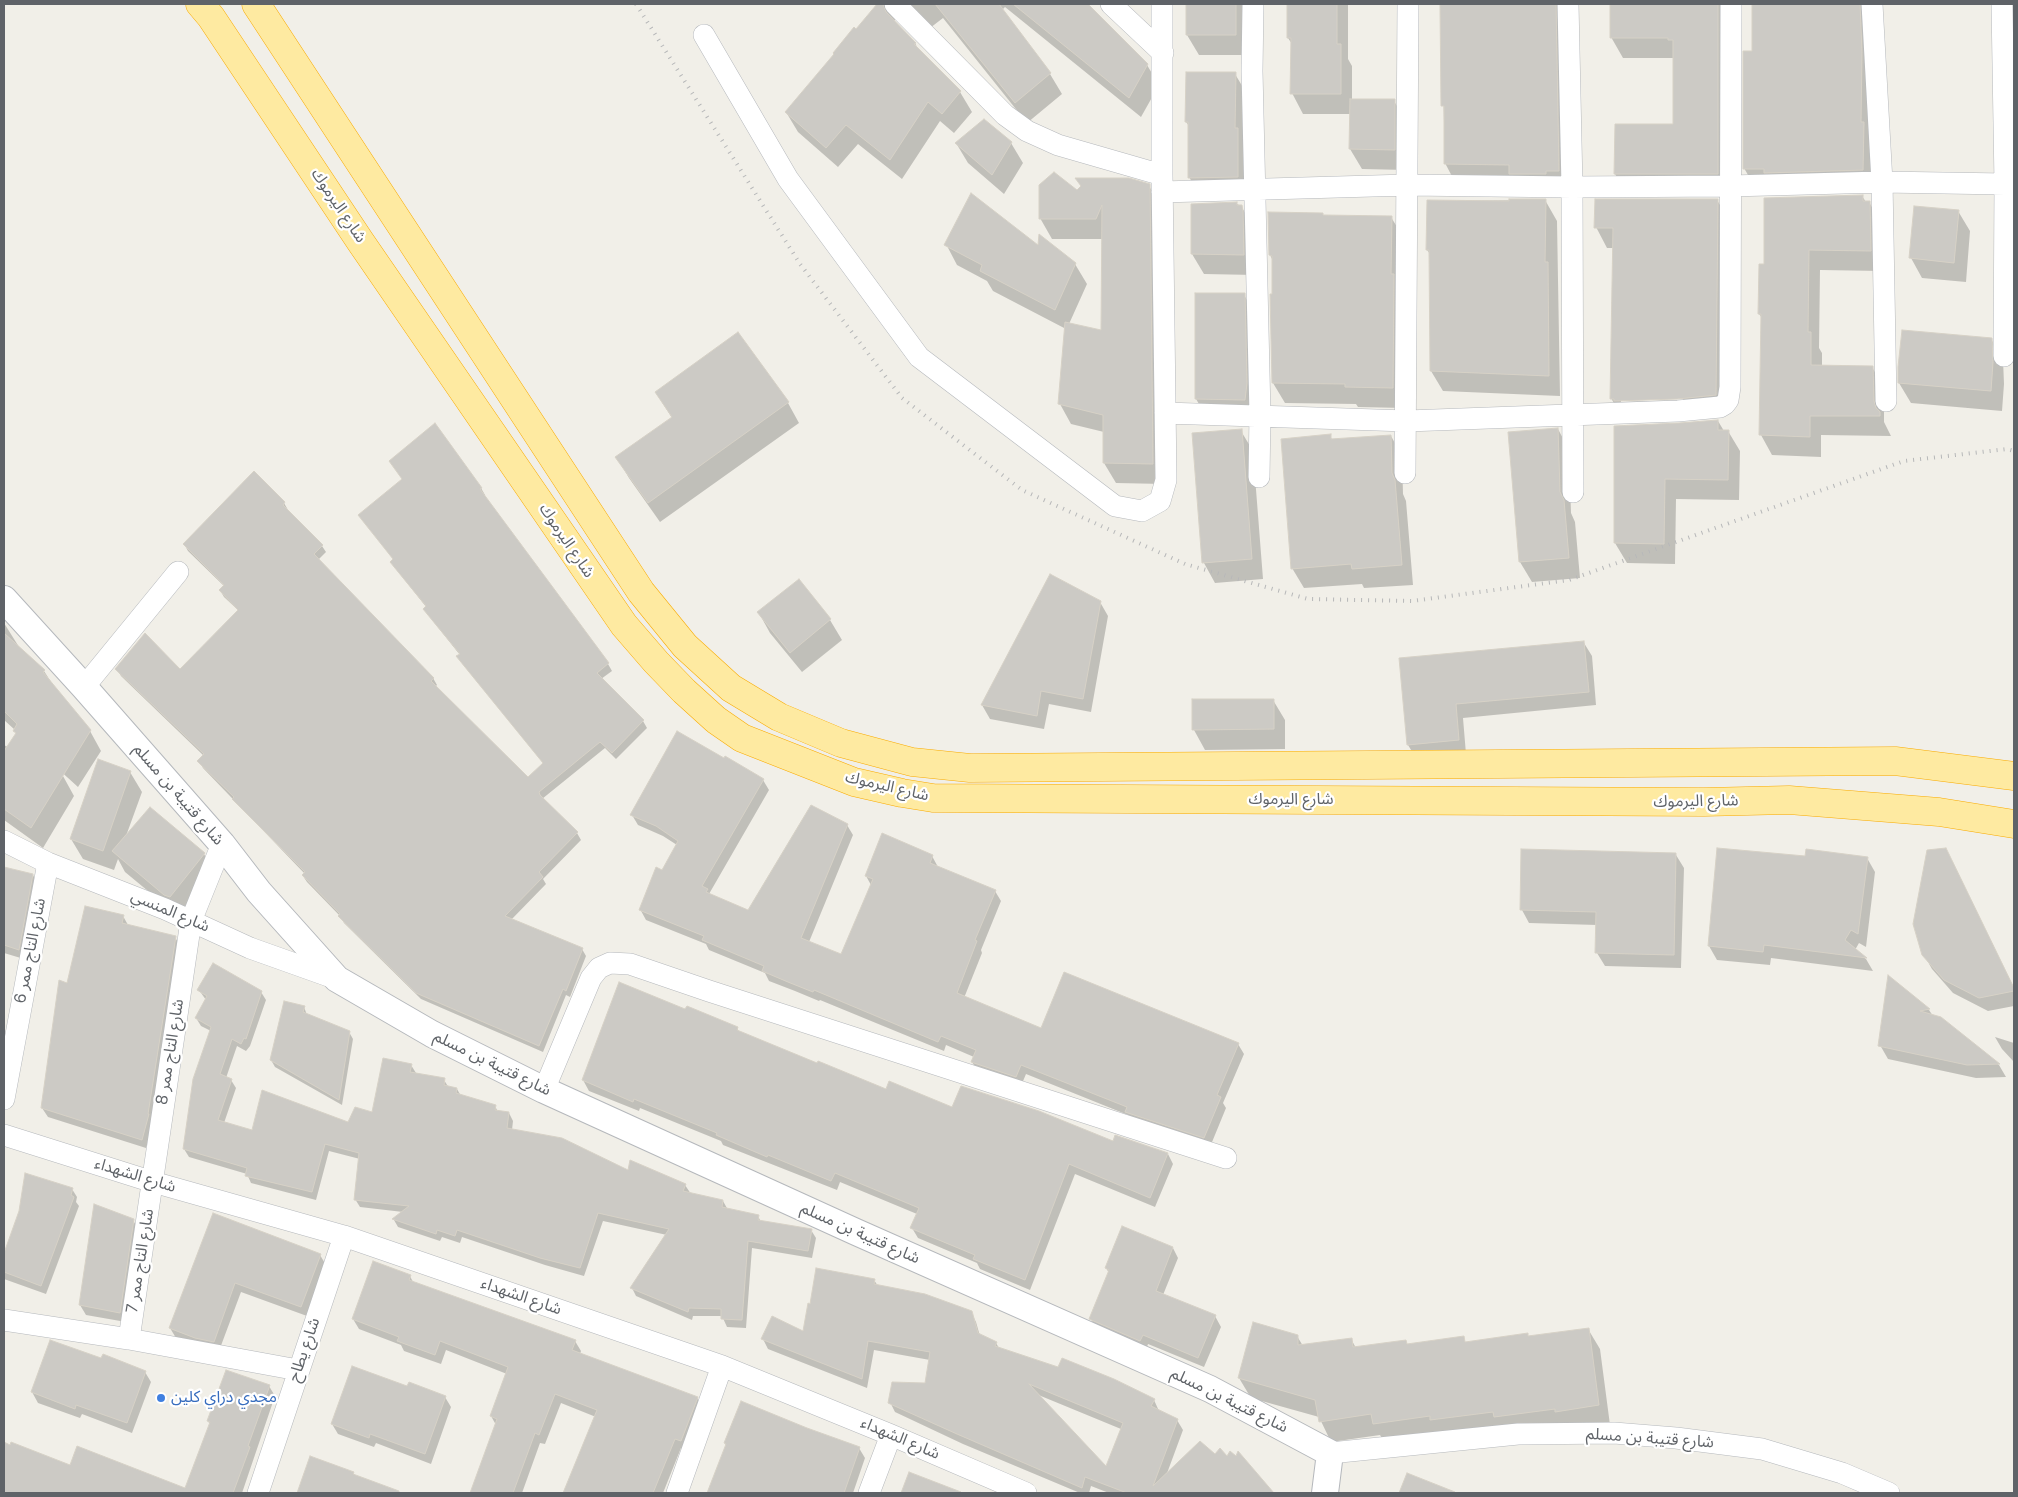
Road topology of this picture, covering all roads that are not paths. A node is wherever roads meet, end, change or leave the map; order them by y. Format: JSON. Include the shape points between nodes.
{"nodes":[{"id":1,"x":200,"y":4,"type":"edge"},
{"id":2,"x":256,"y":4,"type":"edge"},
{"id":3,"x":895,"y":4,"type":"edge"},
{"id":4,"x":1111,"y":4,"type":"edge"},
{"id":5,"x":1162,"y":4,"type":"edge"},
{"id":6,"x":1253,"y":4,"type":"edge"},
{"id":7,"x":1408,"y":4,"type":"edge"},
{"id":8,"x":1568,"y":4,"type":"edge"},
{"id":9,"x":1731,"y":4,"type":"edge"},
{"id":10,"x":1872,"y":4,"type":"edge"},
{"id":11,"x":2002,"y":4,"type":"edge"},
{"id":12,"x":704,"y":35,"type":"dead end"},
{"id":13,"x":1162,"y":53,"type":"junction"},
{"id":14,"x":1882,"y":182,"type":"junction"},
{"id":15,"x":1162,"y":184,"type":"junction"},
{"id":16,"x":2005,"y":184,"type":"junction"},
{"id":17,"x":1408,"y":185,"type":"junction"},
{"id":18,"x":1730,"y":186,"type":"junction"},
{"id":19,"x":1572,"y":187,"type":"junction"},
{"id":20,"x":1254,"y":190,"type":"junction"},
{"id":21,"x":2004,"y":356,"type":"dead end"},
{"id":22,"x":1886,"y":401,"type":"dead end"},
{"id":23,"x":1165,"y":413,"type":"junction"},
{"id":24,"x":1573,"y":414,"type":"junction"},
{"id":25,"x":1260,"y":415,"type":"junction"},
{"id":26,"x":1407,"y":421,"type":"junction"},
{"id":27,"x":1405,"y":473,"type":"dead end"},
{"id":28,"x":1259,"y":477,"type":"dead end"},
{"id":29,"x":1573,"y":492,"type":"dead end"},
{"id":30,"x":178,"y":572,"type":"dead end"},
{"id":31,"x":4,"y":599,"type":"edge"},
{"id":32,"x":84,"y":687,"type":"junction"},
{"id":33,"x":2014,"y":776,"type":"edge"},
{"id":34,"x":2014,"y":824,"type":"edge"},
{"id":35,"x":4,"y":841,"type":"edge"},
{"id":36,"x":222,"y":844,"type":"junction"},
{"id":37,"x":48,"y":863,"type":"junction"},
{"id":38,"x":190,"y":921,"type":"junction"},
{"id":39,"x":337,"y":979,"type":"junction"},
{"id":40,"x":544,"y":1090,"type":"junction"},
{"id":41,"x":4,"y":1099,"type":"edge"},
{"id":42,"x":4,"y":1135,"type":"edge"},
{"id":43,"x":1226,"y":1158,"type":"dead end"},
{"id":44,"x":153,"y":1182,"type":"junction"},
{"id":45,"x":344,"y":1236,"type":"junction"},
{"id":46,"x":4,"y":1320,"type":"edge"},
{"id":47,"x":129,"y":1339,"type":"junction"},
{"id":48,"x":722,"y":1366,"type":"junction"},
{"id":49,"x":298,"y":1370,"type":"junction"},
{"id":50,"x":891,"y":1435,"type":"junction"},
{"id":51,"x":1330,"y":1453,"type":"junction"},
{"id":52,"x":258,"y":1493,"type":"edge"},
{"id":53,"x":677,"y":1493,"type":"edge"},
{"id":54,"x":870,"y":1493,"type":"edge"},
{"id":55,"x":1026,"y":1493,"type":"edge"},
{"id":56,"x":1325,"y":1493,"type":"edge"},
{"id":57,"x":1890,"y":1493,"type":"edge"}],
"edges":[{"from":1,"to":34,"type":"highway","name":"شارع اليرموك","via":[[624,625],[684,691],[742,738],[854,782],[933,798],[1788,800],[1939,812]]},
{"from":2,"to":33,"type":"highway","name":"شارع اليرموك","via":[[641,592],[685,646],[731,688],[779,717],[841,743],[912,762],[970,768],[1895,760]]},
{"from":3,"to":15,"type":"street","via":[[1005,115],[1027,132]]},
{"from":4,"to":13,"type":"street"},
{"from":5,"to":13,"type":"street"},
{"from":6,"to":20,"type":"street"},
{"from":7,"to":17,"type":"street"},
{"from":8,"to":19,"type":"street"},
{"from":9,"to":18,"type":"street"},
{"from":10,"to":14,"type":"street"},
{"from":11,"to":16,"type":"street"},
{"from":12,"to":23,"type":"street","via":[[788,179],[919,357],[1115,506],[1142,511],[1160,501],[1166,480]]},
{"from":13,"to":15,"type":"street"},
{"from":14,"to":16,"type":"street"},
{"from":14,"to":18,"type":"street"},
{"from":14,"to":22,"type":"street"},
{"from":15,"to":20,"type":"street"},
{"from":15,"to":23,"type":"street"},
{"from":16,"to":21,"type":"street"},
{"from":17,"to":19,"type":"street"},
{"from":17,"to":20,"type":"street"},
{"from":17,"to":26,"type":"street"},
{"from":18,"to":19,"type":"street"},
{"from":18,"to":24,"type":"street","via":[[1728,400],[1720,407],[1687,411]]},
{"from":19,"to":24,"type":"street"},
{"from":20,"to":25,"type":"street"},
{"from":23,"to":25,"type":"street"},
{"from":24,"to":26,"type":"street"},
{"from":24,"to":29,"type":"street"},
{"from":25,"to":26,"type":"street"},
{"from":25,"to":28,"type":"street"},
{"from":26,"to":27,"type":"street"},
{"from":30,"to":32,"type":"street"},
{"from":31,"to":32,"type":"street","name":"شارع قتيبة بن مسلم"},
{"from":32,"to":36,"type":"street","name":"شارع قتيبة بن مسلم"},
{"from":35,"to":37,"type":"street","name":"شارع المنسي"},
{"from":36,"to":38,"type":"street","name":"شارع التاج ممر 8"},
{"from":36,"to":39,"type":"street","name":"شارع قتيبة بن مسلم","via":[[259,892]]},
{"from":37,"to":38,"type":"street","name":"شارع المنسي"},
{"from":37,"to":41,"type":"street","name":"شارع التاج ممر 6"},
{"from":38,"to":39,"type":"street","name":"شارع المنسي","via":[[250,948]]},
{"from":38,"to":44,"type":"street","name":"شارع التاج ممر 8"},
{"from":39,"to":40,"type":"street","name":"شارع قتيبة بن مسلم","via":[[432,1034]]},
{"from":40,"to":43,"type":"street","via":[[591,978],[599,968],[610,963],[630,964]]},
{"from":40,"to":51,"type":"street","name":"شارع قتيبة بن مسلم","via":[[1210,1388]]},
{"from":42,"to":44,"type":"street","name":"شارع الشهداء"},
{"from":44,"to":45,"type":"street","name":"شارع الشهداء"},
{"from":44,"to":47,"type":"street","name":"شارع التاج ممر 7"},
{"from":45,"to":48,"type":"street","name":"شارع الشهداء"},
{"from":45,"to":49,"type":"street","name":"شارع يطاح"},
{"from":46,"to":47,"type":"street"},
{"from":47,"to":49,"type":"street"},
{"from":48,"to":50,"type":"street","name":"شارع الشهداء"},
{"from":48,"to":53,"type":"street"},
{"from":49,"to":52,"type":"street","name":"شارع يطاح"},
{"from":50,"to":54,"type":"street"},
{"from":50,"to":55,"type":"street","name":"شارع الشهداء"},
{"from":51,"to":56,"type":"street"},
{"from":51,"to":57,"type":"street","name":"شارع قتيبة بن مسلم","via":[[1518,1434],[1614,1433],[1762,1449],[1842,1473]]}]}
